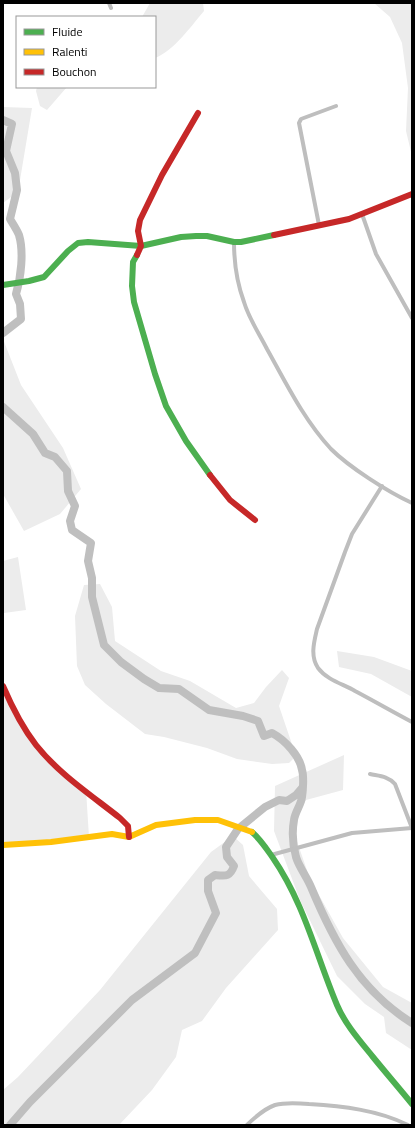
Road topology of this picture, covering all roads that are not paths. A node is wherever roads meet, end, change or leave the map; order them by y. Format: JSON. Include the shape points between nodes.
{"nodes":[{"id":1,"x":109,"y":3,"type":"edge"},
{"id":2,"x":111,"y":8,"type":"dead end"},
{"id":3,"x":336,"y":106,"type":"dead end"},
{"id":4,"x":198,"y":113,"type":"dead end"},
{"id":5,"x":412,"y":194,"type":"edge"},
{"id":6,"x":362,"y":214,"type":"junction"},
{"id":7,"x":319,"y":225,"type":"junction"},
{"id":8,"x":234,"y":242,"type":"junction"},
{"id":9,"x":141,"y":246,"type":"junction"},
{"id":10,"x":3,"y":285,"type":"edge"},
{"id":11,"x":412,"y":318,"type":"edge"},
{"id":12,"x":382,"y":486,"type":"junction"},
{"id":13,"x":412,"y":503,"type":"edge"},
{"id":14,"x":255,"y":520,"type":"dead end"},
{"id":15,"x":3,"y":686,"type":"edge"},
{"id":16,"x":412,"y":722,"type":"edge"},
{"id":17,"x":370,"y":774,"type":"dead end"},
{"id":18,"x":412,"y":828,"type":"edge"},
{"id":19,"x":129,"y":837,"type":"junction"},
{"id":20,"x":3,"y":844,"type":"edge"},
{"id":21,"x":272,"y":855,"type":"junction"},
{"id":22,"x":412,"y":1104,"type":"edge"},
{"id":23,"x":248,"y":1125,"type":"edge"},
{"id":24,"x":408,"y":1125,"type":"edge"}],
"edges":[{"from":1,"to":2,"type":"street"},
{"from":3,"to":7,"type":"street","via":[[301,118],[299,123]]},
{"from":4,"to":9,"type":"street","via":[[145,208],[138,231]]},
{"from":5,"to":6,"type":"street"},
{"from":6,"to":7,"type":"street"},
{"from":6,"to":11,"type":"street","via":[[376,254]]},
{"from":7,"to":8,"type":"street"},
{"from":8,"to":9,"type":"street","via":[[196,236]]},
{"from":8,"to":12,"type":"street","via":[[234,259],[246,309],[302,411],[332,449]]},
{"from":9,"to":10,"type":"street","via":[[78,243],[44,277]]},
{"from":9,"to":14,"type":"street","via":[[133,262],[134,302],[166,406],[207,473],[230,500]]},
{"from":12,"to":13,"type":"street"},
{"from":12,"to":16,"type":"street","via":[[352,534],[344,552],[317,629],[314,657],[323,674]]},
{"from":15,"to":19,"type":"street","via":[[14,712],[39,748],[65,775],[120,818],[128,826]]},
{"from":17,"to":18,"type":"street","via":[[391,779],[395,784]]},
{"from":18,"to":21,"type":"street","via":[[352,833]]},
{"from":19,"to":20,"type":"street","via":[[112,834],[51,842]]},
{"from":19,"to":21,"type":"street","via":[[156,825],[218,820],[246,828],[261,840]]},
{"from":21,"to":22,"type":"street","via":[[296,896],[340,1011],[359,1040]]},
{"from":23,"to":24,"type":"street","via":[[269,1108],[291,1103],[344,1107]]}]}
